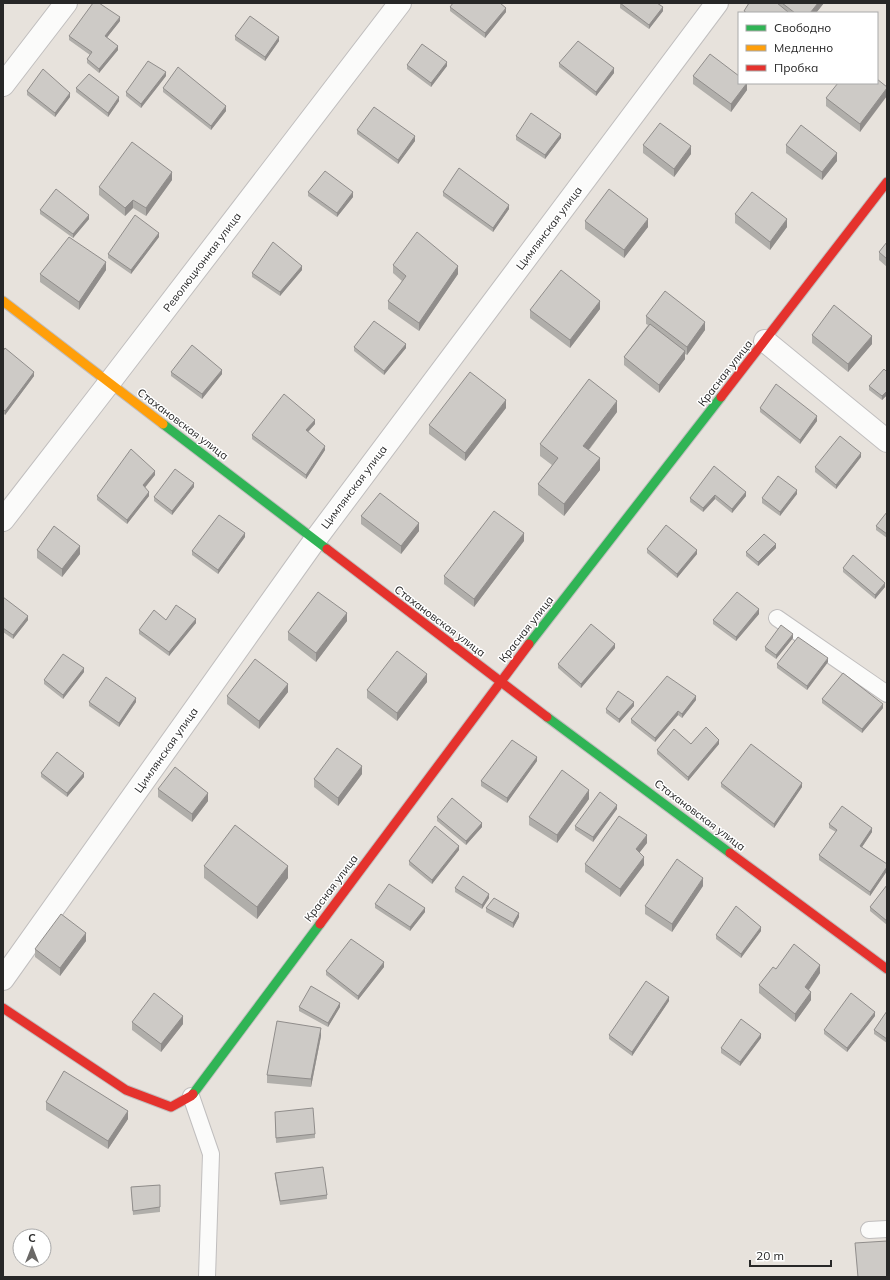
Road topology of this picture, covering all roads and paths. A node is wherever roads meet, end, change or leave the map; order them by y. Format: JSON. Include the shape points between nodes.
{"nodes":[{"id":1,"x":66,"y":3,"type":"edge"},
{"id":2,"x":400,"y":3,"type":"edge"},
{"id":3,"x":717,"y":3,"type":"edge"},
{"id":4,"x":3,"y":85,"type":"edge"},
{"id":5,"x":887,"y":182,"type":"edge"},
{"id":6,"x":3,"y":301,"type":"edge"},
{"id":7,"x":765,"y":341,"type":"junction"},
{"id":8,"x":110,"y":383,"type":"junction"},
{"id":9,"x":887,"y":441,"type":"edge"},
{"id":10,"x":3,"y":520,"type":"edge"},
{"id":11,"x":315,"y":540,"type":"junction"},
{"id":12,"x":777,"y":618,"type":"dead end"},
{"id":13,"x":500,"y":682,"type":"junction"},
{"id":14,"x":887,"y":694,"type":"edge"},
{"id":15,"x":887,"y":969,"type":"edge"},
{"id":16,"x":3,"y":980,"type":"edge"},
{"id":17,"x":3,"y":1008,"type":"edge"},
{"id":18,"x":191,"y":1096,"type":"junction"},
{"id":19,"x":887,"y":1228,"type":"edge"},
{"id":20,"x":869,"y":1230,"type":"dead end"},
{"id":21,"x":207,"y":1277,"type":"edge"}],
"edges":[{"from":1,"to":4,"type":"street"},
{"from":2,"to":8,"type":"street","name":"Революционная улица"},
{"from":3,"to":11,"type":"street","name":"Цимлянская улица"},
{"from":5,"to":7,"type":"street","name":"Красная улица"},
{"from":6,"to":8,"type":"street","name":"Стахановская улица"},
{"from":7,"to":9,"type":"street"},
{"from":7,"to":13,"type":"street","name":"Красная улица"},
{"from":8,"to":10,"type":"street","name":"Революционная улица"},
{"from":8,"to":11,"type":"street","name":"Стахановская улица"},
{"from":11,"to":13,"type":"street","name":"Стахановская улица"},
{"from":11,"to":16,"type":"street","name":"Цимлянская улица"},
{"from":12,"to":14,"type":"lane"},
{"from":13,"to":15,"type":"street","name":"Стахановская улица"},
{"from":13,"to":18,"type":"street","name":"Красная улица"},
{"from":17,"to":18,"type":"street","via":[[126,1090],[171,1107]]},
{"from":18,"to":21,"type":"lane","via":[[211,1154]]},
{"from":19,"to":20,"type":"lane"}]}
